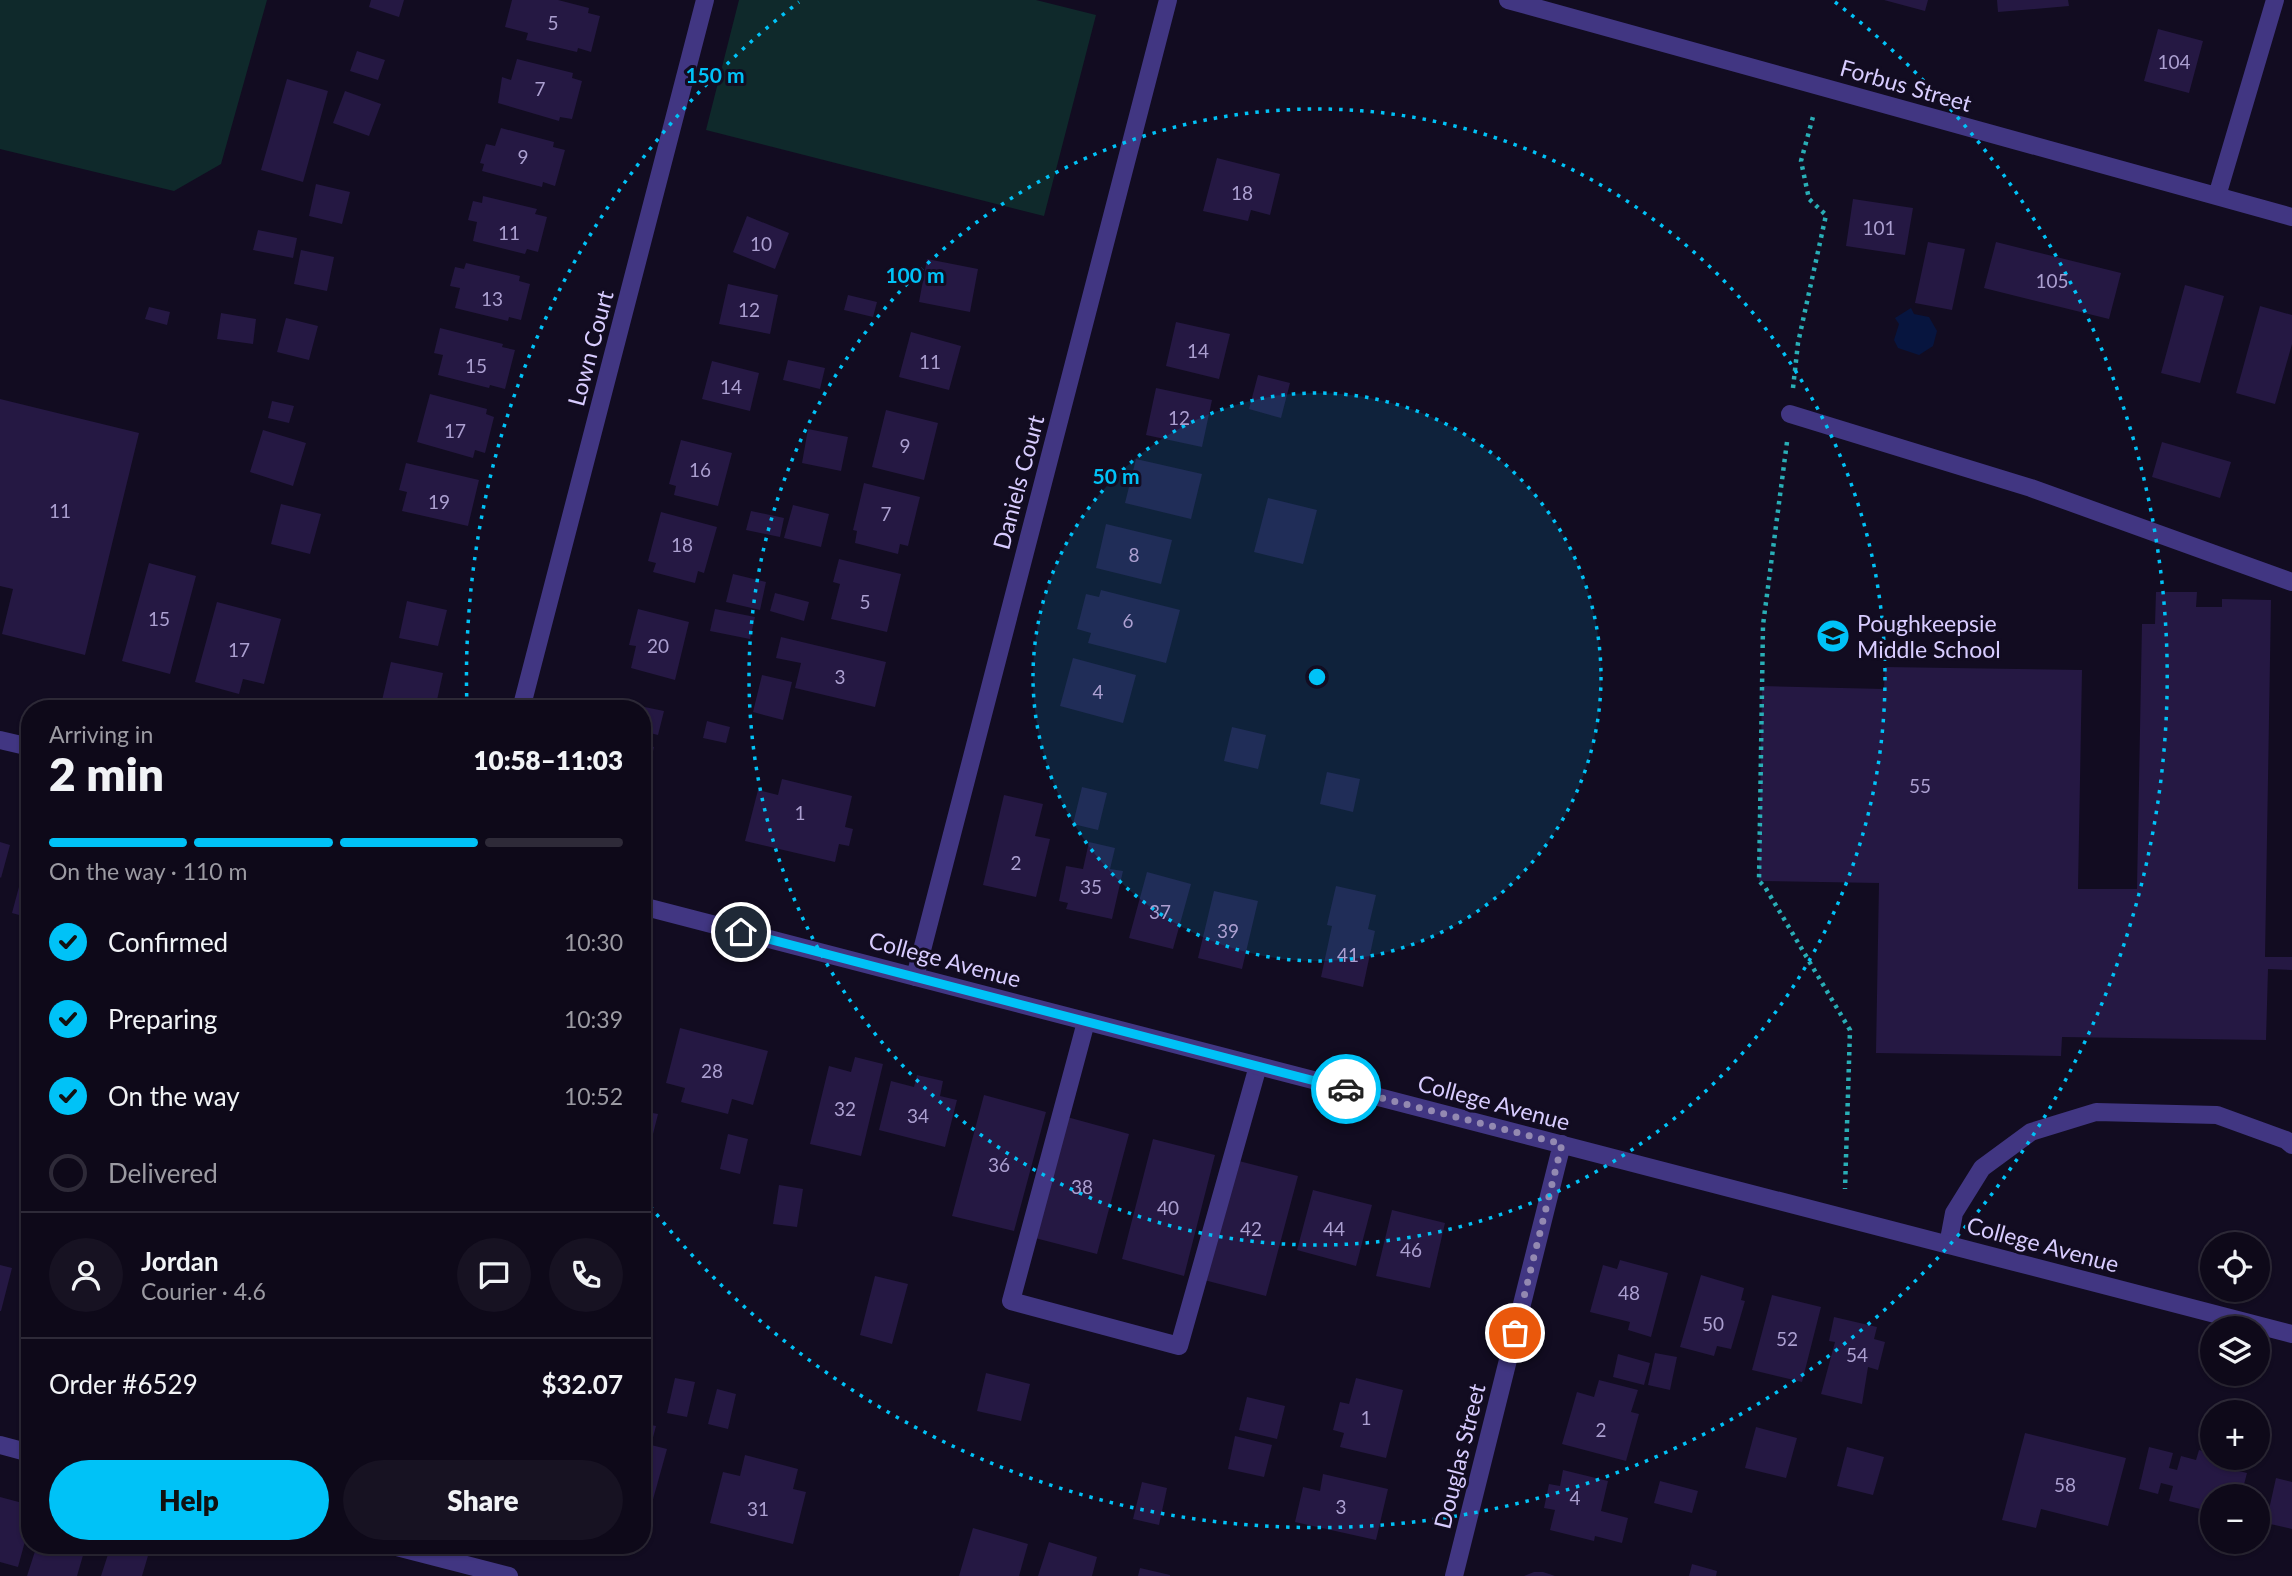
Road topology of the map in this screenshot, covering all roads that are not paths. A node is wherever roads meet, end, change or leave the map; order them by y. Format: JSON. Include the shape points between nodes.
{"nodes":[{"id":1,"x":705,"y":0,"type":"edge"},
{"id":2,"x":1168,"y":0,"type":"edge"},
{"id":3,"x":1508,"y":0,"type":"edge"},
{"id":4,"x":2275,"y":0,"type":"edge"},
{"id":5,"x":2217,"y":196,"type":"junction"},
{"id":6,"x":2292,"y":217,"type":"edge"},
{"id":7,"x":1790,"y":414,"type":"road end"},
{"id":8,"x":2292,"y":582,"type":"edge"},
{"id":9,"x":523,"y":700,"type":"edge"},
{"id":10,"x":0,"y":740,"type":"edge"},
{"id":11,"x":21,"y":745,"type":"edge"},
{"id":12,"x":651,"y":908,"type":"edge"},
{"id":13,"x":915,"y":977,"type":"junction"},
{"id":14,"x":1086,"y":1021,"type":"junction"},
{"id":15,"x":1258,"y":1066,"type":"junction"},
{"id":16,"x":1562,"y":1144,"type":"junction"},
{"id":17,"x":2292,"y":1145,"type":"edge"},
{"id":18,"x":1948,"y":1245,"type":"junction"},
{"id":19,"x":2292,"y":1334,"type":"edge"},
{"id":20,"x":0,"y":1445,"type":"edge"},
{"id":21,"x":21,"y":1450,"type":"edge"},
{"id":22,"x":424,"y":1554,"type":"edge"},
{"id":23,"x":509,"y":1576,"type":"edge"},
{"id":24,"x":1454,"y":1576,"type":"edge"}],
"edges":[{"from":1,"to":9,"type":"street","name":"Lown Court"},
{"from":2,"to":13,"type":"street","name":"Daniels Court"},
{"from":3,"to":5,"type":"street","name":"Forbus Street"},
{"from":4,"to":5,"type":"street"},
{"from":5,"to":6,"type":"street","name":"Forbus Street"},
{"from":7,"to":8,"type":"street","via":[[2031,488]]},
{"from":10,"to":11,"type":"street"},
{"from":12,"to":13,"type":"street","name":"College Avenue"},
{"from":13,"to":14,"type":"street","name":"College Avenue"},
{"from":14,"to":15,"type":"street","name":"College Avenue"},
{"from":14,"to":15,"type":"street","via":[[1012,1301],[1179,1346]]},
{"from":15,"to":16,"type":"street","name":"College Avenue"},
{"from":16,"to":18,"type":"street","name":"College Avenue"},
{"from":16,"to":24,"type":"street","name":"Douglas Street"},
{"from":17,"to":18,"type":"street","via":[[2217,1115],[2096,1112],[2031,1132],[1982,1168],[1954,1213]]},
{"from":18,"to":19,"type":"street","name":"College Avenue"},
{"from":20,"to":21,"type":"street"},
{"from":22,"to":23,"type":"street"}]}
